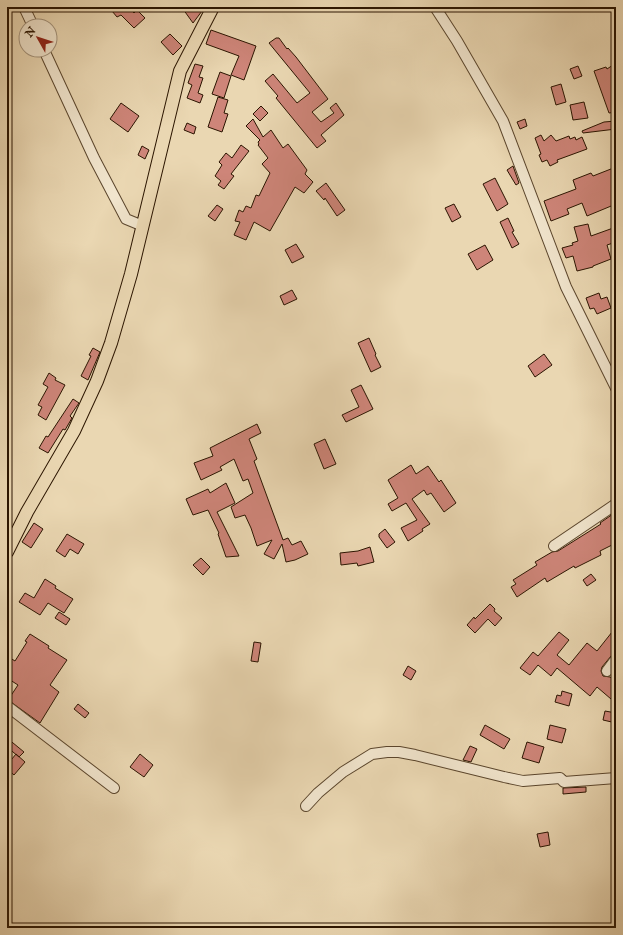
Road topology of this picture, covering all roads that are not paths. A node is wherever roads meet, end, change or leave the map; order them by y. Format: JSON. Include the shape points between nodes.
{"nodes":[{"id":1,"x":24,"y":7,"type":"edge"},
{"id":2,"x":213,"y":7,"type":"edge"},
{"id":3,"x":435,"y":7,"type":"edge"},
{"id":4,"x":29,"y":18,"type":"edge"},
{"id":5,"x":48,"y":58,"type":"edge"},
{"id":6,"x":143,"y":226,"type":"junction"},
{"id":7,"x":616,"y":388,"type":"edge"},
{"id":8,"x":616,"y":504,"type":"edge"},
{"id":9,"x":554,"y":546,"type":"dead end"},
{"id":10,"x":7,"y":552,"type":"edge"},
{"id":11,"x":616,"y":658,"type":"edge"},
{"id":12,"x":607,"y":671,"type":"dead end"},
{"id":13,"x":7,"y":706,"type":"edge"},
{"id":14,"x":616,"y":778,"type":"edge"},
{"id":15,"x":114,"y":788,"type":"dead end"},
{"id":16,"x":306,"y":806,"type":"dead end"}],
"edges":[{"from":1,"to":4,"type":"street"},
{"from":2,"to":6,"type":"main road","via":[[180,71]]},
{"from":3,"to":7,"type":"street","via":[[503,120],[566,287]]},
{"from":5,"to":6,"type":"street","via":[[94,158],[126,219]]},
{"from":6,"to":10,"type":"main road","via":[[98,381],[74,431]]},
{"from":8,"to":9,"type":"street"},
{"from":11,"to":12,"type":"street"},
{"from":13,"to":15,"type":"street"},
{"from":14,"to":16,"type":"street","via":[[564,782],[560,778],[523,781],[399,752],[387,752],[372,754],[333,780]]}]}
